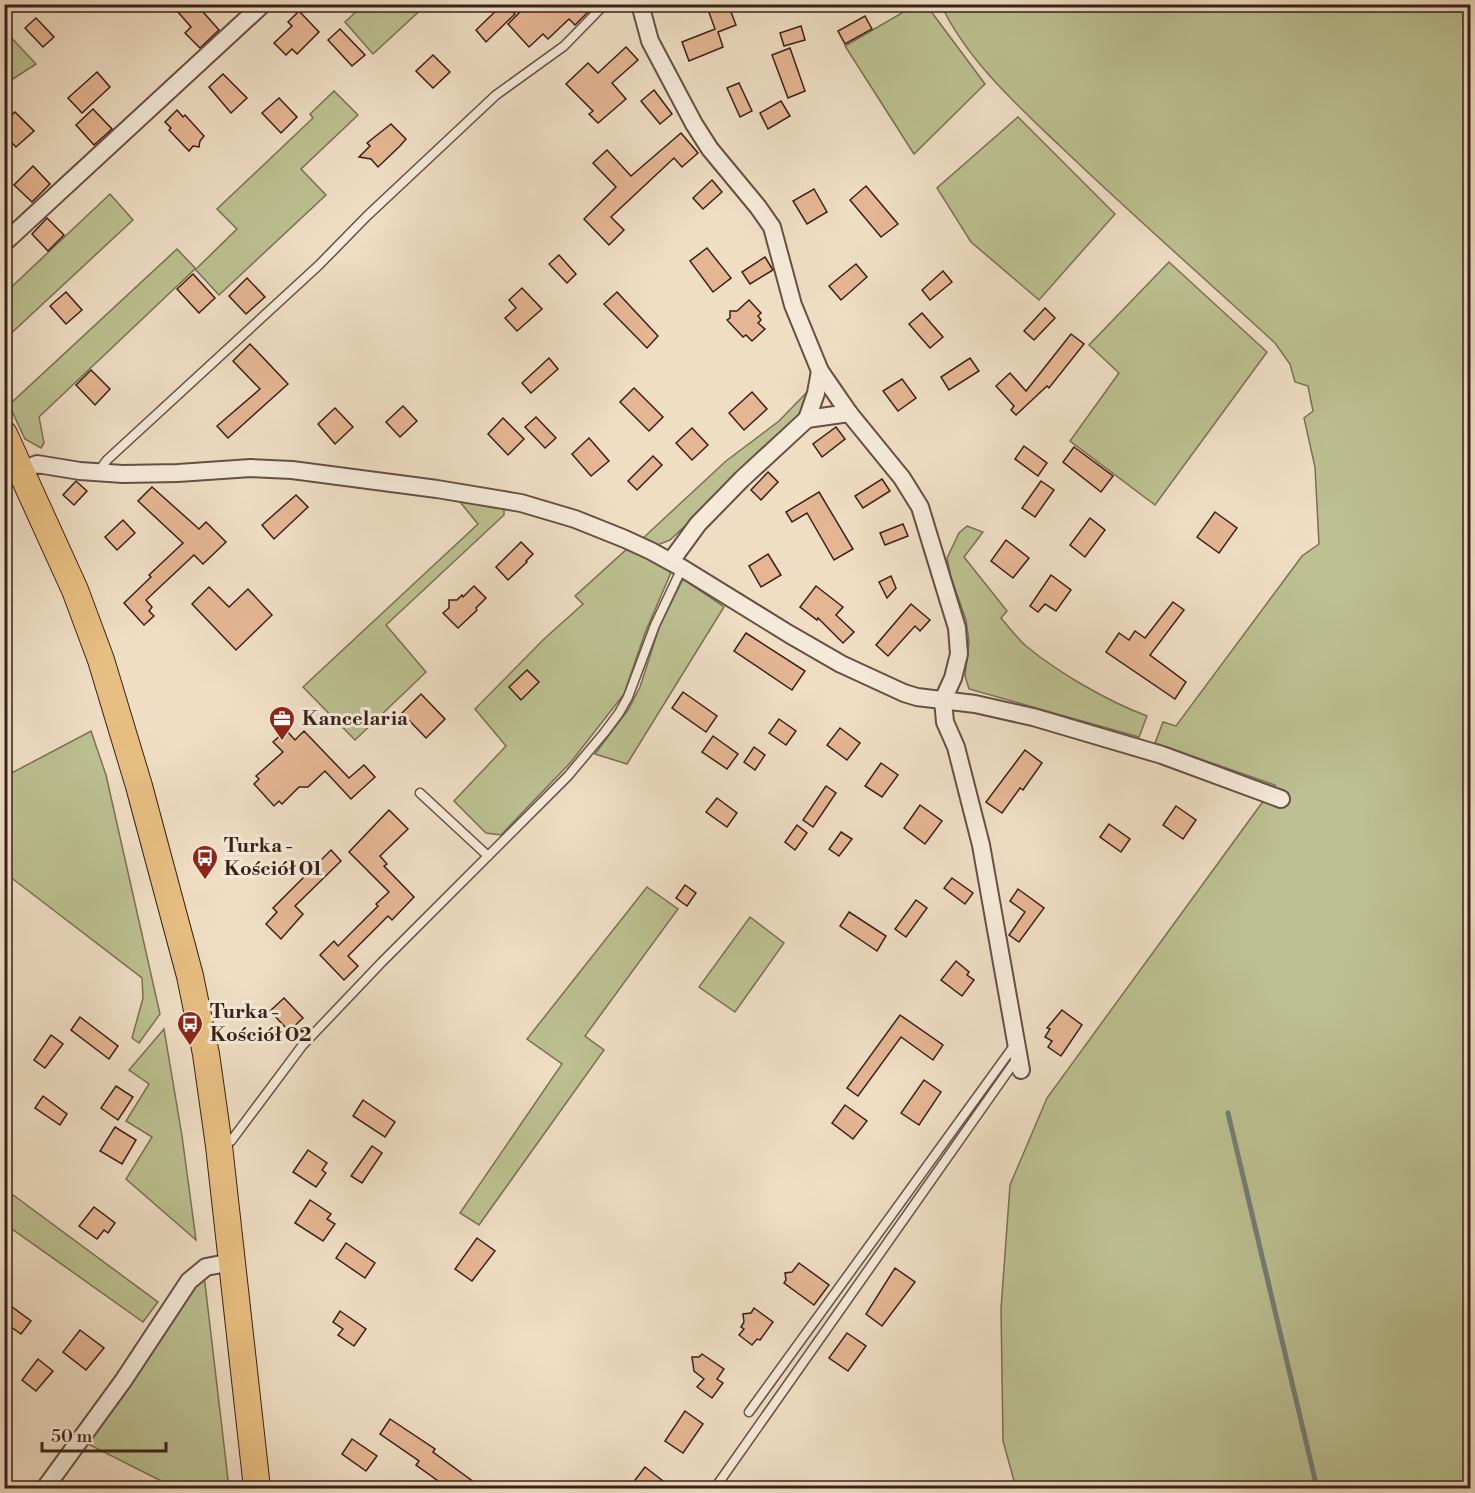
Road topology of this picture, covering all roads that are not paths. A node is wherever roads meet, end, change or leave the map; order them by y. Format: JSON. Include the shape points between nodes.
{"nodes":[{"id":1,"x":263,"y":4,"type":"edge"},
{"id":2,"x":605,"y":4,"type":"edge"},
{"id":3,"x":640,"y":4,"type":"edge"},
{"id":4,"x":4,"y":243,"type":"edge"},
{"id":5,"x":820,"y":371,"type":"junction"},
{"id":6,"x":849,"y":413,"type":"junction"},
{"id":7,"x":807,"y":419,"type":"junction"},
{"id":8,"x":4,"y":434,"type":"edge"},
{"id":9,"x":21,"y":470,"type":"junction"},
{"id":10,"x":98,"y":472,"type":"junction"},
{"id":11,"x":677,"y":565,"type":"junction"},
{"id":12,"x":943,"y":700,"type":"junction"},
{"id":13,"x":420,"y":793,"type":"dead end"},
{"id":14,"x":1281,"y":799,"type":"dead end"},
{"id":15,"x":488,"y":856,"type":"junction"},
{"id":16,"x":1018,"y":1056,"type":"junction"},
{"id":17,"x":219,"y":1146,"type":"junction"},
{"id":18,"x":232,"y":1262,"type":"junction"},
{"id":19,"x":749,"y":1412,"type":"dead end"},
{"id":20,"x":45,"y":1488,"type":"edge"},
{"id":21,"x":257,"y":1488,"type":"edge"},
{"id":22,"x":715,"y":1488,"type":"edge"}],
"edges":[{"from":1,"to":4,"type":"street"},
{"from":2,"to":10,"type":"lane","via":[[564,46],[496,95]]},
{"from":3,"to":5,"type":"street","via":[[653,47],[694,124],[772,227],[793,305]]},
{"from":5,"to":6,"type":"street"},
{"from":5,"to":7,"type":"street"},
{"from":6,"to":7,"type":"street"},
{"from":6,"to":12,"type":"street","via":[[921,507],[957,628],[958,654]]},
{"from":7,"to":11,"type":"street","via":[[698,524]]},
{"from":8,"to":9,"type":"main road"},
{"from":9,"to":10,"type":"street","via":[[37,464]]},
{"from":9,"to":17,"type":"main road","via":[[95,642],[140,786],[192,984]]},
{"from":10,"to":11,"type":"street","via":[[276,469],[488,497],[575,519],[625,538]]},
{"from":11,"to":12,"type":"street","via":[[848,668],[917,697]]},
{"from":11,"to":15,"type":"lane","via":[[619,714],[568,776]]},
{"from":12,"to":14,"type":"street","via":[[1022,715],[1144,749]]},
{"from":12,"to":16,"type":"street","via":[[945,722],[956,747],[981,845]]},
{"from":13,"to":15,"type":"lane"},
{"from":15,"to":17,"type":"lane","via":[[302,1046],[231,1141]]},
{"from":16,"to":19,"type":"lane"},
{"from":16,"to":22,"type":"lane"},
{"from":17,"to":18,"type":"main road"},
{"from":18,"to":20,"type":"street","via":[[206,1267],[189,1281]]},
{"from":18,"to":21,"type":"main road"}]}
